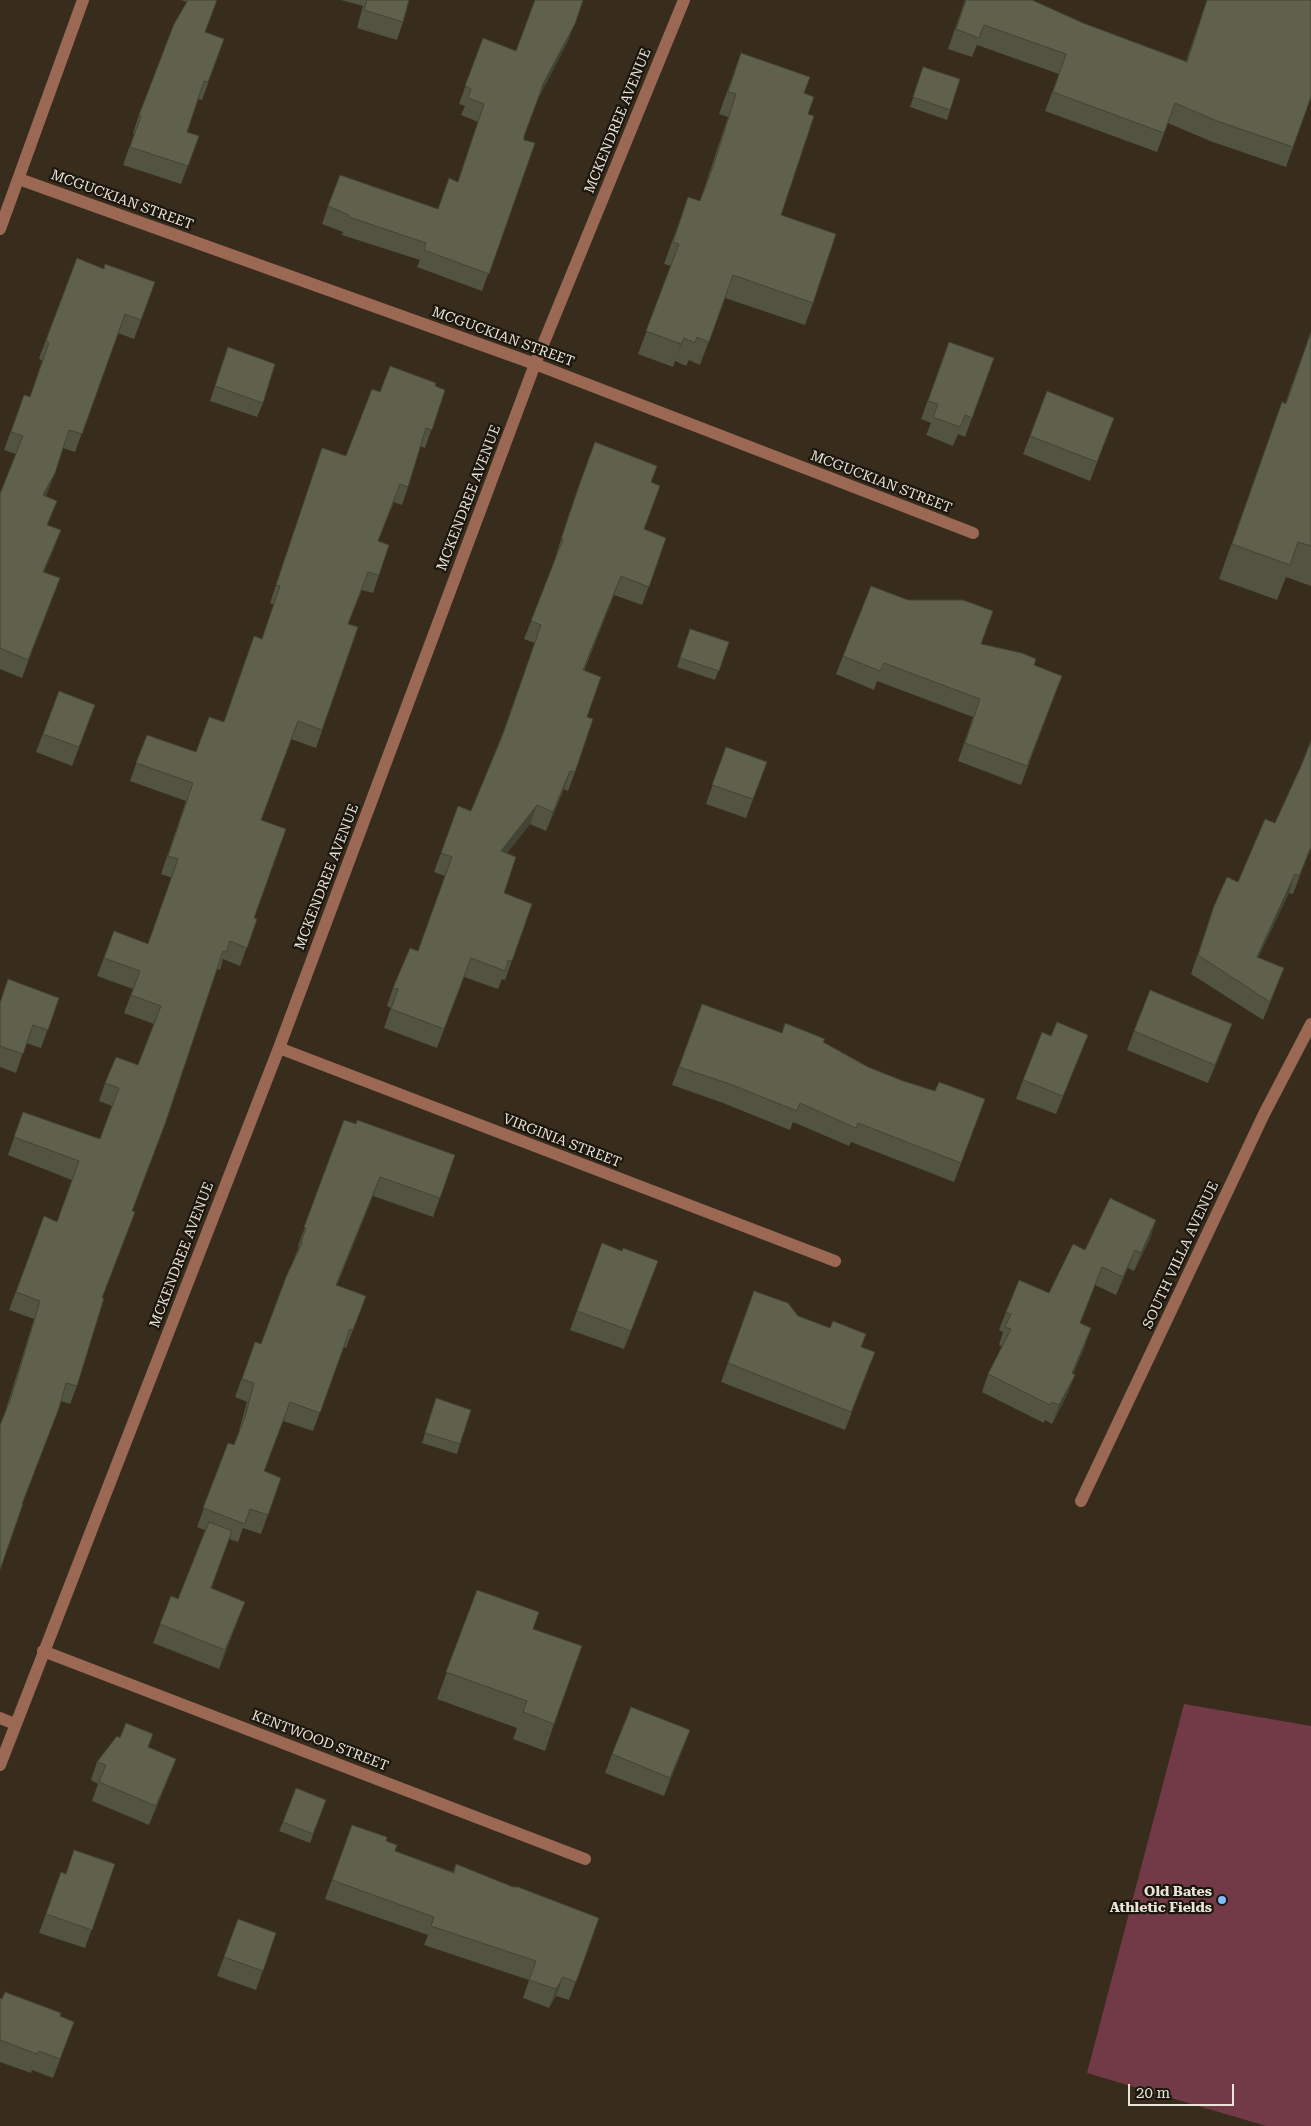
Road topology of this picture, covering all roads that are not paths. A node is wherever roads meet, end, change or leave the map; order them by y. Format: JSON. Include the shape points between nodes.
{"nodes":[{"id":1,"x":83,"y":0,"type":"edge"},
{"id":2,"x":684,"y":0,"type":"edge"},
{"id":3,"x":19,"y":179,"type":"junction"},
{"id":4,"x":0,"y":229,"type":"edge"},
{"id":5,"x":536,"y":364,"type":"junction"},
{"id":6,"x":973,"y":533,"type":"dead end"},
{"id":7,"x":1311,"y":1024,"type":"edge"},
{"id":8,"x":279,"y":1048,"type":"junction"},
{"id":9,"x":835,"y":1261,"type":"dead end"},
{"id":10,"x":1081,"y":1501,"type":"dead end"},
{"id":11,"x":43,"y":1651,"type":"junction"},
{"id":12,"x":0,"y":1718,"type":"edge"},
{"id":13,"x":15,"y":1724,"type":"junction"},
{"id":14,"x":0,"y":1765,"type":"edge"},
{"id":15,"x":585,"y":1860,"type":"dead end"}],
"edges":[{"from":1,"to":3,"type":"street"},
{"from":2,"to":5,"type":"street","name":"MCKENDREE AVENUE"},
{"from":3,"to":4,"type":"street"},
{"from":3,"to":5,"type":"street","name":"MCGUCKIAN STREET"},
{"from":5,"to":6,"type":"street","name":"MCGUCKIAN STREET"},
{"from":5,"to":8,"type":"street","name":"MCKENDREE AVENUE"},
{"from":7,"to":10,"type":"street","name":"SOUTH VILLA AVENUE","via":[[1260,1123]]},
{"from":8,"to":9,"type":"street","name":"VIRGINIA STREET"},
{"from":8,"to":11,"type":"street","name":"MCKENDREE AVENUE"},
{"from":11,"to":13,"type":"street","name":"MCKENDREE AVENUE"},
{"from":11,"to":15,"type":"street","name":"KENTWOOD STREET"},
{"from":12,"to":13,"type":"street"},
{"from":13,"to":14,"type":"street","name":"MCKENDREE AVENUE"}]}
